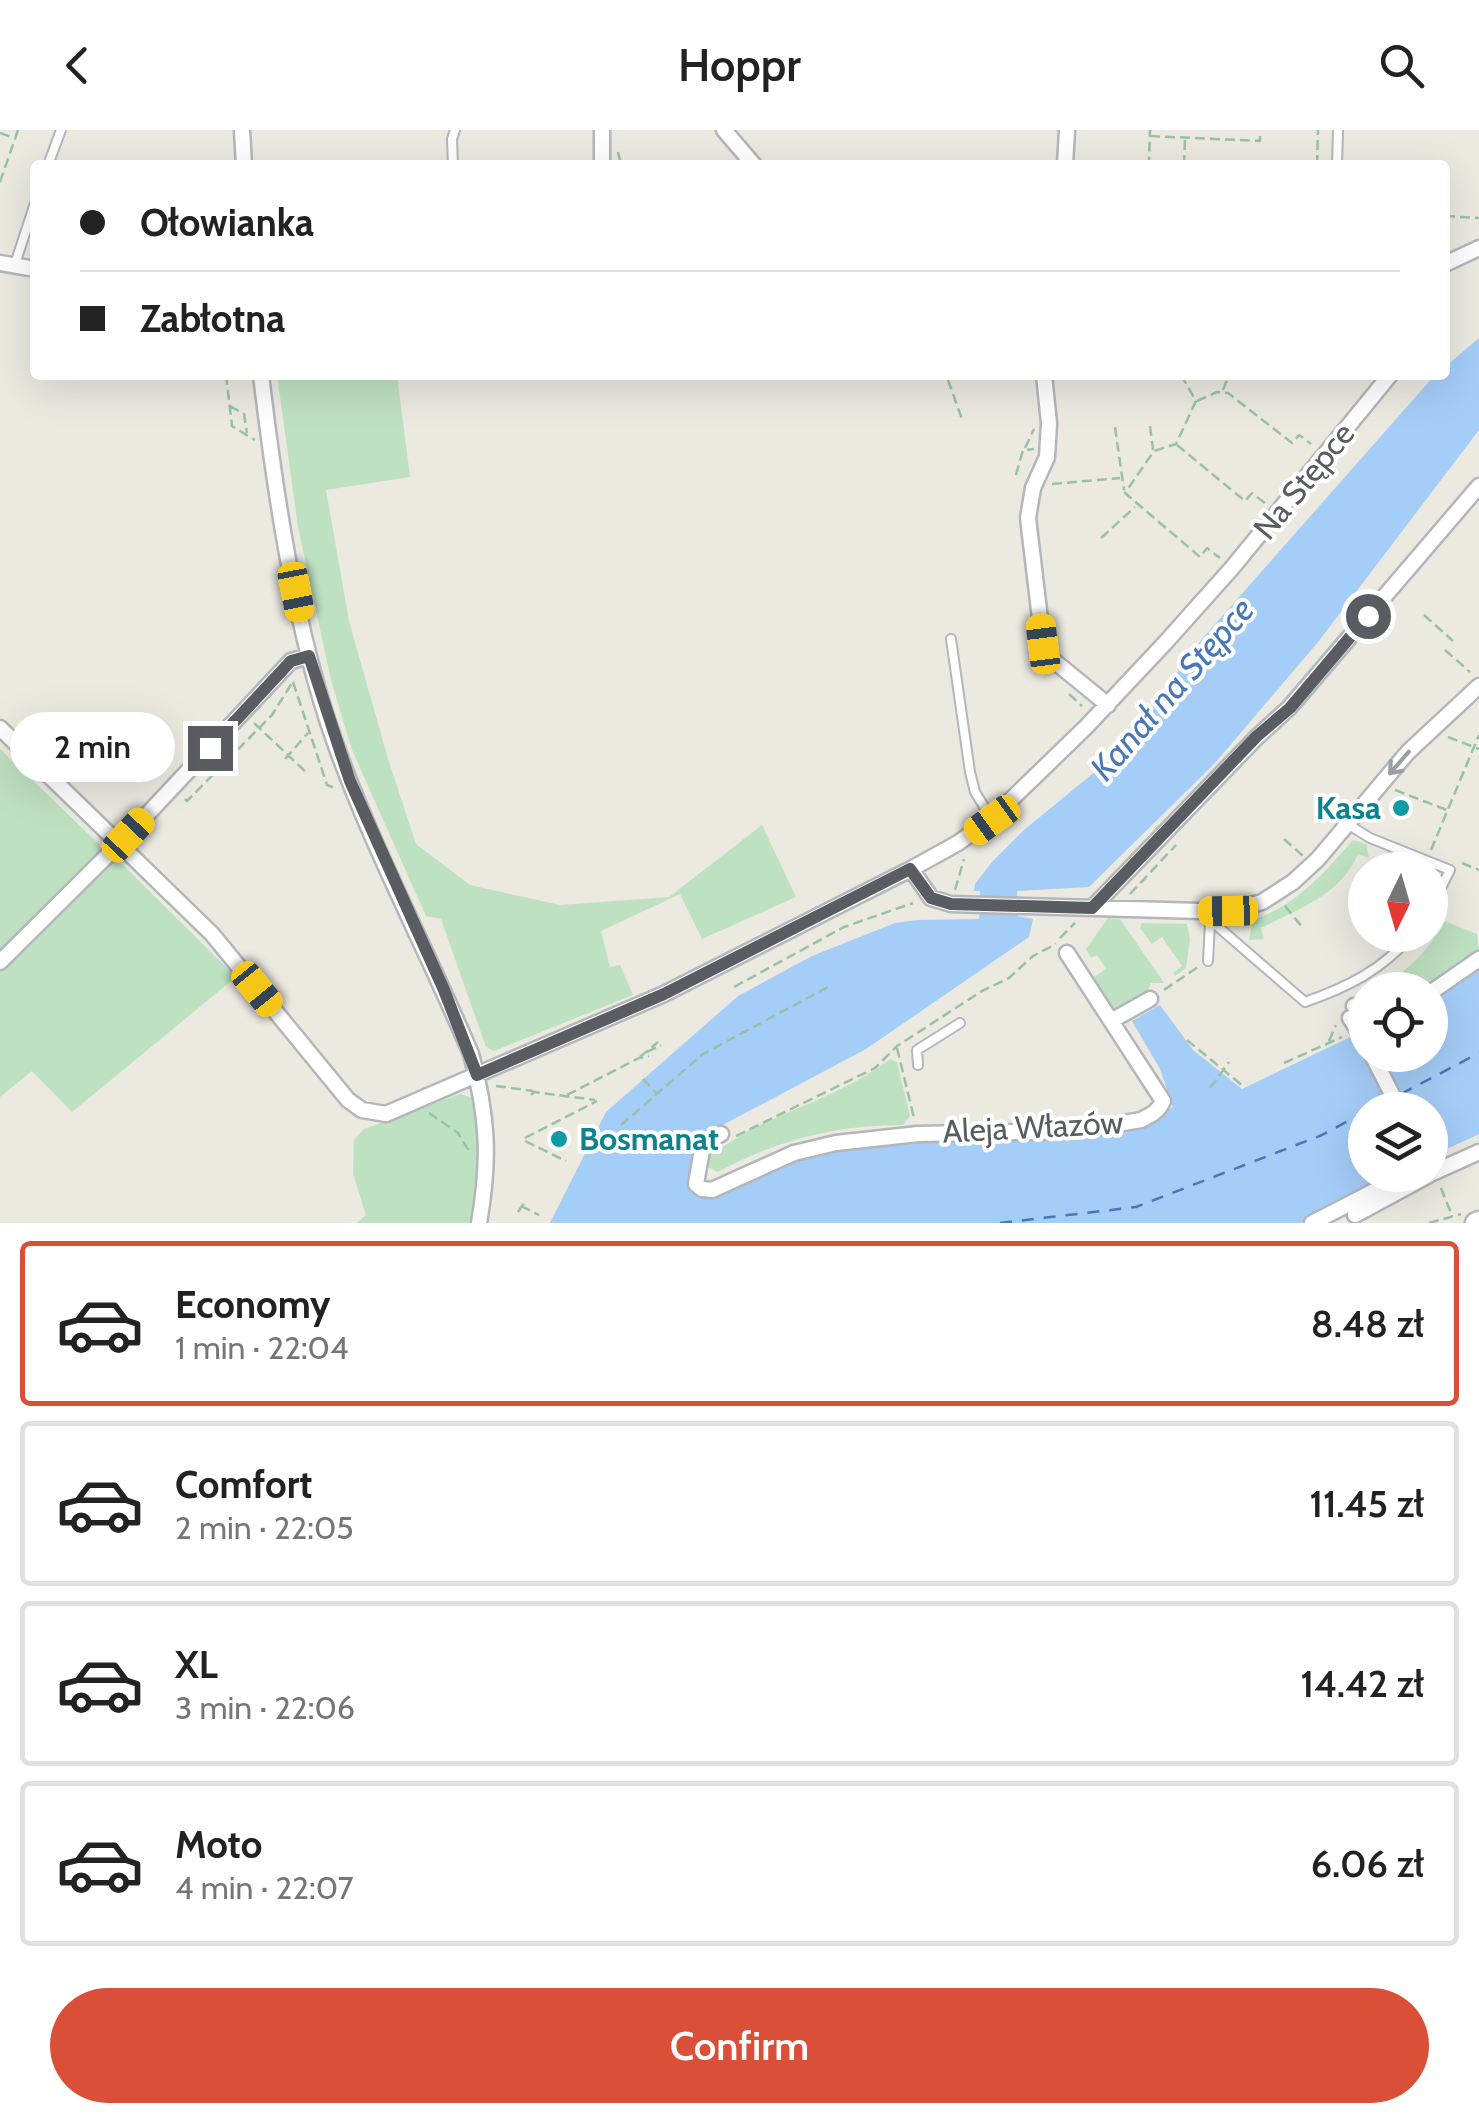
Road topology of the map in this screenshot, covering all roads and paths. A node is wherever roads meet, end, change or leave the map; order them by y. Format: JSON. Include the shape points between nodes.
{"nodes":[{"id":1,"x":18,"y":130,"type":"edge"},
{"id":2,"x":61,"y":130,"type":"edge"},
{"id":3,"x":242,"y":130,"type":"edge"},
{"id":4,"x":455,"y":130,"type":"edge"},
{"id":5,"x":602,"y":130,"type":"edge"},
{"id":6,"x":724,"y":130,"type":"edge"},
{"id":7,"x":1067,"y":130,"type":"edge"},
{"id":8,"x":1150,"y":130,"type":"edge"},
{"id":9,"x":1318,"y":130,"type":"edge"},
{"id":10,"x":1338,"y":130,"type":"edge"},
{"id":11,"x":1260,"y":131,"type":"edge"},
{"id":12,"x":0,"y":133,"type":"edge"},
{"id":13,"x":1150,"y":136,"type":"junction"},
{"id":14,"x":16,"y":138,"type":"junction"},
{"id":15,"x":1185,"y":138,"type":"junction"},
{"id":16,"x":0,"y":155,"type":"edge"},
{"id":17,"x":8,"y":158,"type":"junction"},
{"id":18,"x":50,"y":160,"type":"edge"},
{"id":19,"x":244,"y":160,"type":"edge"},
{"id":20,"x":453,"y":160,"type":"edge"},
{"id":21,"x":602,"y":160,"type":"edge"},
{"id":22,"x":750,"y":160,"type":"edge"},
{"id":23,"x":1065,"y":160,"type":"edge"},
{"id":24,"x":1149,"y":160,"type":"edge"},
{"id":25,"x":1184,"y":160,"type":"edge"},
{"id":26,"x":1317,"y":160,"type":"edge"},
{"id":27,"x":1337,"y":160,"type":"edge"},
{"id":28,"x":0,"y":182,"type":"edge"},
{"id":29,"x":30,"y":213,"type":"edge"},
{"id":30,"x":1450,"y":216,"type":"edge"},
{"id":31,"x":1479,"y":218,"type":"edge"},
{"id":32,"x":1479,"y":248,"type":"edge"},
{"id":33,"x":1450,"y":262,"type":"edge"},
{"id":34,"x":7,"y":265,"type":"edge"},
{"id":35,"x":226,"y":380,"type":"edge"},
{"id":36,"x":262,"y":380,"type":"edge"},
{"id":37,"x":948,"y":380,"type":"dead end"},
{"id":38,"x":1044,"y":380,"type":"edge"},
{"id":39,"x":1183,"y":380,"type":"edge"},
{"id":40,"x":1227,"y":380,"type":"edge"},
{"id":41,"x":1386,"y":380,"type":"edge"},
{"id":42,"x":1223,"y":391,"type":"junction"},
{"id":43,"x":1196,"y":401,"type":"junction"},
{"id":44,"x":230,"y":406,"type":"junction"},
{"id":45,"x":963,"y":422,"type":"dead end"},
{"id":46,"x":1150,"y":426,"type":"dead end"},
{"id":47,"x":1115,"y":428,"type":"dead end"},
{"id":48,"x":1032,"y":430,"type":"dead end"},
{"id":49,"x":246,"y":435,"type":"junction"},
{"id":50,"x":258,"y":441,"type":"dead end"},
{"id":51,"x":1176,"y":444,"type":"junction"},
{"id":52,"x":1041,"y":448,"type":"dead end"},
{"id":53,"x":1025,"y":450,"type":"junction"},
{"id":54,"x":1154,"y":451,"type":"junction"},
{"id":55,"x":1324,"y":455,"type":"junction"},
{"id":56,"x":1055,"y":470,"type":"dead end"},
{"id":57,"x":1016,"y":475,"type":"dead end"},
{"id":58,"x":1120,"y":478,"type":"junction"},
{"id":59,"x":1479,"y":486,"type":"edge"},
{"id":60,"x":1125,"y":493,"type":"junction"},
{"id":61,"x":1136,"y":506,"type":"junction"},
{"id":62,"x":1277,"y":513,"type":"junction"},
{"id":63,"x":1101,"y":538,"type":"dead end"},
{"id":64,"x":1232,"y":568,"type":"junction"},
{"id":65,"x":1424,"y":616,"type":"dead end"},
{"id":66,"x":952,"y":639,"type":"dead end"},
{"id":67,"x":1453,"y":641,"type":"dead end"},
{"id":68,"x":1445,"y":650,"type":"dead end"},
{"id":69,"x":309,"y":656,"type":"junction"},
{"id":70,"x":1476,"y":687,"type":"edge"},
{"id":71,"x":1108,"y":705,"type":"junction"},
{"id":72,"x":253,"y":722,"type":"dead end"},
{"id":73,"x":0,"y":728,"type":"edge"},
{"id":74,"x":259,"y":728,"type":"junction"},
{"id":75,"x":309,"y":732,"type":"junction"},
{"id":76,"x":1442,"y":735,"type":"dead end"},
{"id":77,"x":1479,"y":735,"type":"edge"},
{"id":78,"x":1476,"y":748,"type":"edge"},
{"id":79,"x":286,"y":757,"type":"junction"},
{"id":80,"x":308,"y":774,"type":"dead end"},
{"id":81,"x":331,"y":789,"type":"dead end"},
{"id":82,"x":1394,"y":789,"type":"dead end"},
{"id":83,"x":182,"y":796,"type":"dead end"},
{"id":84,"x":1448,"y":810,"type":"junction"},
{"id":85,"x":992,"y":820,"type":"junction"},
{"id":86,"x":1348,"y":825,"type":"junction"},
{"id":87,"x":1284,"y":839,"type":"dead end"},
{"id":88,"x":121,"y":842,"type":"junction"},
{"id":89,"x":1406,"y":852,"type":"edge"},
{"id":90,"x":1430,"y":852,"type":"edge"},
{"id":91,"x":1302,"y":859,"type":"dead end"},
{"id":92,"x":910,"y":869,"type":"junction"},
{"id":93,"x":1276,"y":895,"type":"junction"},
{"id":94,"x":919,"y":902,"type":"dead end"},
{"id":95,"x":1086,"y":913,"type":"junction"},
{"id":96,"x":1205,"y":916,"type":"junction"},
{"id":97,"x":1303,"y":928,"type":"dead end"},
{"id":98,"x":1061,"y":948,"type":"junction"},
{"id":99,"x":1398,"y":952,"type":"edge"},
{"id":100,"x":1479,"y":959,"type":"edge"},
{"id":101,"x":1208,"y":960,"type":"joint"},
{"id":102,"x":0,"y":962,"type":"edge"},
{"id":103,"x":1168,"y":976,"type":"dead end"},
{"id":104,"x":1448,"y":981,"type":"edge"},
{"id":105,"x":1172,"y":984,"type":"junction"},
{"id":106,"x":830,"y":986,"type":"dead end"},
{"id":107,"x":734,"y":987,"type":"dead end"},
{"id":108,"x":1164,"y":990,"type":"dead end"},
{"id":109,"x":1150,"y":999,"type":"dead end"},
{"id":110,"x":1348,"y":1020,"type":"edge"},
{"id":111,"x":1111,"y":1021,"type":"junction"},
{"id":112,"x":960,"y":1024,"type":"dead end"},
{"id":113,"x":1188,"y":1040,"type":"dead end"},
{"id":114,"x":659,"y":1043,"type":"dead end"},
{"id":115,"x":897,"y":1046,"type":"junction"},
{"id":116,"x":649,"y":1056,"type":"dead end"},
{"id":117,"x":640,"y":1057,"type":"junction"},
{"id":118,"x":1229,"y":1062,"type":"dead end"},
{"id":119,"x":1284,"y":1063,"type":"dead end"},
{"id":120,"x":918,"y":1065,"type":"dead end"},
{"id":121,"x":1223,"y":1071,"type":"junction"},
{"id":122,"x":478,"y":1079,"type":"junction"},
{"id":123,"x":644,"y":1079,"type":"dead end"},
{"id":124,"x":1243,"y":1086,"type":"dead end"},
{"id":125,"x":1210,"y":1088,"type":"dead end"},
{"id":126,"x":656,"y":1093,"type":"junction"},
{"id":127,"x":567,"y":1095,"type":"junction"},
{"id":128,"x":416,"y":1103,"type":"junction"},
{"id":129,"x":621,"y":1125,"type":"dead end"},
{"id":130,"x":722,"y":1134,"type":"dead end"},
{"id":131,"x":918,"y":1134,"type":"junction"},
{"id":132,"x":703,"y":1144,"type":"junction"},
{"id":133,"x":1479,"y":1152,"type":"edge"},
{"id":134,"x":566,"y":1160,"type":"dead end"},
{"id":135,"x":473,"y":1161,"type":"dead end"},
{"id":136,"x":1448,"y":1164,"type":"edge"},
{"id":137,"x":1372,"y":1192,"type":"edge"},
{"id":138,"x":1394,"y":1192,"type":"edge"},
{"id":139,"x":1442,"y":1192,"type":"edge"},
{"id":140,"x":518,"y":1212,"type":"dead end"},
{"id":141,"x":539,"y":1215,"type":"dead end"},
{"id":142,"x":1354,"y":1216,"type":"dead end"},
{"id":143,"x":1452,"y":1216,"type":"junction"},
{"id":144,"x":1473,"y":1220,"type":"edge"},
{"id":145,"x":479,"y":1223,"type":"edge"},
{"id":146,"x":1312,"y":1223,"type":"edge"},
{"id":147,"x":1428,"y":1223,"type":"edge"}],
"edges":[{"from":1,"to":14,"type":"path"},
{"from":2,"to":18,"type":"lane"},
{"from":3,"to":19,"type":"street"},
{"from":4,"to":20,"type":"lane"},
{"from":5,"to":21,"type":"street"},
{"from":6,"to":22,"type":"street"},
{"from":7,"to":23,"type":"street"},
{"from":8,"to":13,"type":"path"},
{"from":9,"to":26,"type":"path"},
{"from":10,"to":27,"type":"lane"},
{"from":11,"to":15,"type":"path","via":[[1260,141]]},
{"from":12,"to":14,"type":"path"},
{"from":13,"to":15,"type":"path"},
{"from":13,"to":24,"type":"path"},
{"from":14,"to":17,"type":"path"},
{"from":15,"to":25,"type":"path"},
{"from":16,"to":17,"type":"path"},
{"from":17,"to":28,"type":"path"},
{"from":29,"to":34,"type":"lane"},
{"from":30,"to":31,"type":"path"},
{"from":32,"to":33,"type":"street"},
{"from":35,"to":44,"type":"path"},
{"from":36,"to":69,"type":"street"},
{"from":37,"to":45,"type":"path"},
{"from":38,"to":71,"type":"street","via":[[1047,458],[1032,488],[1028,518],[1043,644],[1048,656]]},
{"from":39,"to":43,"type":"path"},
{"from":40,"to":42,"type":"path"},
{"from":41,"to":55,"type":"street","name":"Na Stępce"},
{"from":42,"to":43,"type":"path"},
{"from":42,"to":55,"type":"path","via":[[1292,444],[1300,434]]},
{"from":43,"to":51,"type":"path"},
{"from":44,"to":49,"type":"path","via":[[232,426]]},
{"from":44,"to":49,"type":"path","via":[[244,414]]},
{"from":46,"to":54,"type":"path"},
{"from":47,"to":58,"type":"path"},
{"from":48,"to":53,"type":"path"},
{"from":49,"to":50,"type":"path"},
{"from":51,"to":54,"type":"path"},
{"from":51,"to":62,"type":"path","via":[[1245,501],[1252,493]]},
{"from":52,"to":53,"type":"path"},
{"from":53,"to":57,"type":"path"},
{"from":54,"to":60,"type":"path"},
{"from":55,"to":62,"type":"street","name":"Na Stępce"},
{"from":56,"to":58,"type":"path","via":[[1047,485]]},
{"from":58,"to":60,"type":"path"},
{"from":59,"to":95,"type":"street","via":[[1290,708]]},
{"from":60,"to":61,"type":"path"},
{"from":61,"to":63,"type":"path"},
{"from":61,"to":64,"type":"path","via":[[1200,557],[1208,548]]},
{"from":62,"to":64,"type":"street","name":"Na Stępce"},
{"from":64,"to":71,"type":"street","name":"Na Stępce"},
{"from":65,"to":67,"type":"path"},
{"from":66,"to":85,"type":"lane","via":[[970,772]]},
{"from":68,"to":70,"type":"path"},
{"from":69,"to":88,"type":"street","via":[[291,661]]},
{"from":69,"to":122,"type":"street","via":[[350,781]]},
{"from":70,"to":86,"type":"street","one_way":true,"via":[[1408,752]]},
{"from":71,"to":85,"type":"street","name":"Na Stępce"},
{"from":72,"to":74,"type":"path"},
{"from":73,"to":88,"type":"street","name":"Na Stępce"},
{"from":74,"to":75,"type":"path","via":[[293,682]]},
{"from":74,"to":79,"type":"path"},
{"from":74,"to":83,"type":"path","via":[[187,801]]},
{"from":75,"to":79,"type":"path"},
{"from":75,"to":81,"type":"path"},
{"from":76,"to":78,"type":"path"},
{"from":77,"to":78,"type":"path"},
{"from":78,"to":84,"type":"path"},
{"from":79,"to":80,"type":"path"},
{"from":82,"to":84,"type":"path"},
{"from":84,"to":90,"type":"path"},
{"from":85,"to":92,"type":"street","name":"Na Stępce"},
{"from":86,"to":89,"type":"lane"},
{"from":86,"to":93,"type":"street"},
{"from":87,"to":91,"type":"path"},
{"from":88,"to":102,"type":"street"},
{"from":88,"to":128,"type":"street","name":"Na Stępce","via":[[212,934],[348,1100],[374,1114]]},
{"from":92,"to":95,"type":"street","via":[[931,898],[951,904]]},
{"from":92,"to":122,"type":"street","name":"Na Stępce"},
{"from":93,"to":96,"type":"street"},
{"from":93,"to":97,"type":"path"},
{"from":94,"to":107,"type":"path","via":[[844,926]]},
{"from":95,"to":96,"type":"street"},
{"from":95,"to":98,"type":"path"},
{"from":96,"to":99,"type":"lane","via":[[1305,1002],[1362,978]]},
{"from":96,"to":101,"type":"lane"},
{"from":98,"to":111,"type":"street","name":"Aleja Włazów"},
{"from":98,"to":115,"type":"path","via":[[1033,956],[1009,978]]},
{"from":100,"to":104,"type":"street"},
{"from":101,"to":105,"type":"path"},
{"from":103,"to":105,"type":"path"},
{"from":105,"to":108,"type":"path"},
{"from":106,"to":126,"type":"path","via":[[703,1054]]},
{"from":109,"to":111,"type":"street"},
{"from":110,"to":119,"type":"path"},
{"from":111,"to":131,"type":"street","name":"Aleja Włazów","via":[[1163,1101],[1150,1116],[1076,1131]]},
{"from":112,"to":120,"type":"lane","via":[[916,1050]]},
{"from":113,"to":121,"type":"path"},
{"from":114,"to":117,"type":"path"},
{"from":115,"to":131,"type":"path","name":"Aleja Włazów"},
{"from":115,"to":132,"type":"path","via":[[875,1068],[726,1142]]},
{"from":116,"to":117,"type":"path"},
{"from":117,"to":127,"type":"path"},
{"from":118,"to":121,"type":"path"},
{"from":121,"to":124,"type":"path"},
{"from":121,"to":125,"type":"path"},
{"from":122,"to":127,"type":"path"},
{"from":122,"to":128,"type":"street","name":"Na Stępce"},
{"from":122,"to":145,"type":"street","via":[[488,1152]]},
{"from":123,"to":126,"type":"path"},
{"from":126,"to":129,"type":"path"},
{"from":127,"to":134,"type":"path","via":[[596,1101],[525,1140]]},
{"from":128,"to":135,"type":"path","via":[[458,1133]]},
{"from":130,"to":132,"type":"street"},
{"from":131,"to":132,"type":"street","name":"Aleja Włazów","via":[[810,1149],[712,1190],[696,1184]]},
{"from":133,"to":136,"type":"street"},
{"from":137,"to":146,"type":"street"},
{"from":138,"to":142,"type":"street"},
{"from":139,"to":143,"type":"path"},
{"from":140,"to":141,"type":"path","via":[[522,1205]]},
{"from":143,"to":144,"type":"path"},
{"from":143,"to":147,"type":"path"}]}
